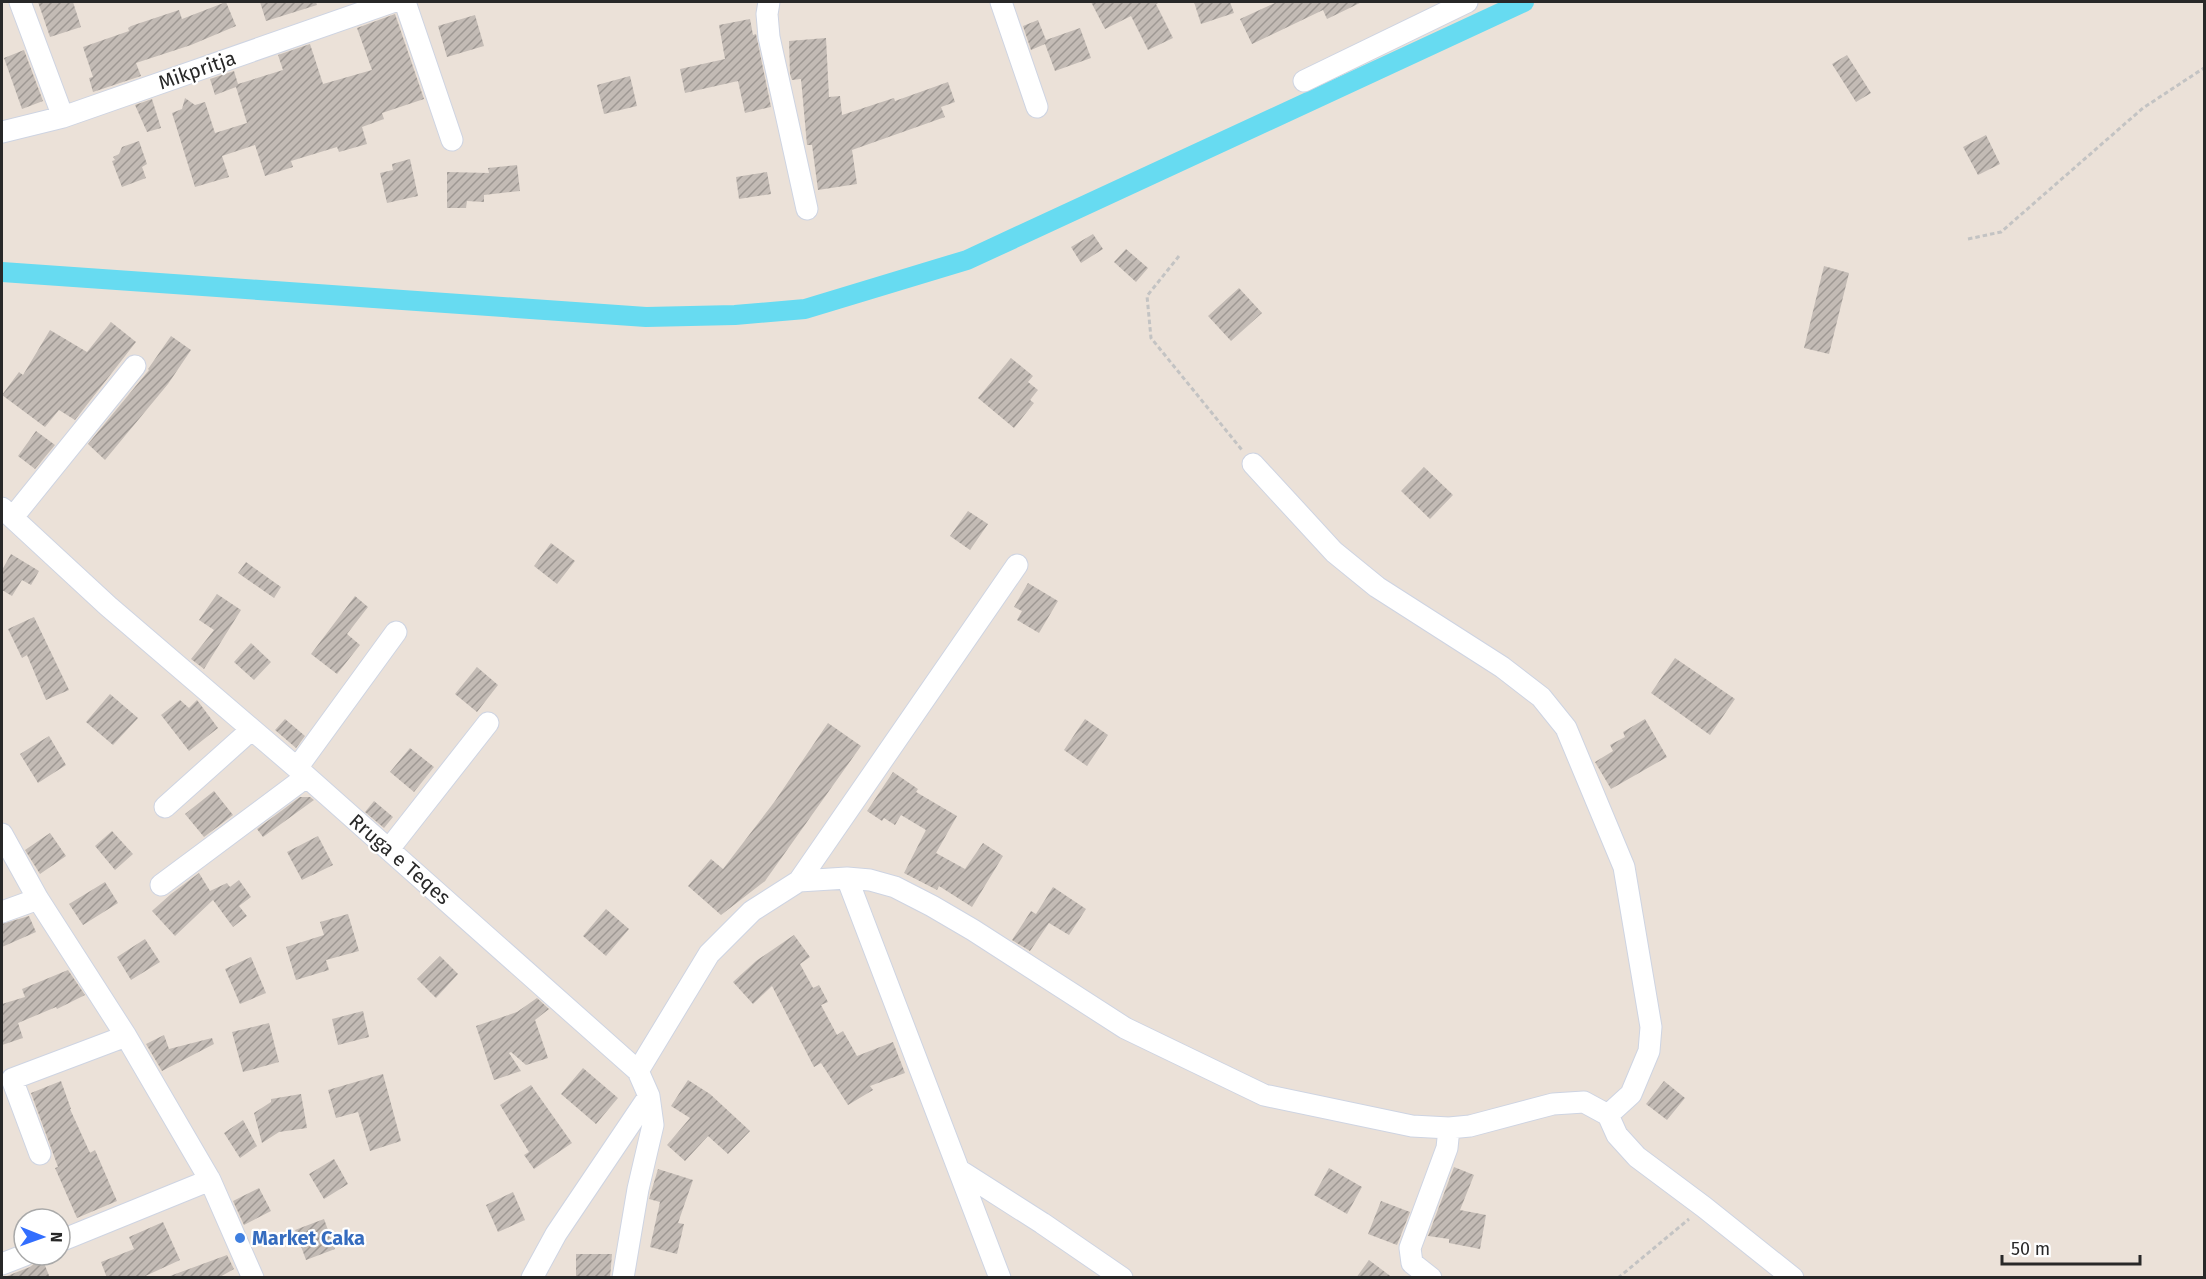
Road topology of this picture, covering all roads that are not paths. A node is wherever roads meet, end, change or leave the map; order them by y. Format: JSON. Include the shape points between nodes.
{"nodes":[{"id":1,"x":20,"y":2,"type":"edge"},
{"id":2,"x":392,"y":2,"type":"edge"},
{"id":3,"x":405,"y":2,"type":"edge"},
{"id":4,"x":769,"y":2,"type":"edge"},
{"id":5,"x":1001,"y":2,"type":"edge"},
{"id":6,"x":1467,"y":2,"type":"edge"},
{"id":7,"x":1304,"y":81,"type":"dead end"},
{"id":8,"x":1037,"y":107,"type":"dead end"},
{"id":9,"x":63,"y":117,"type":"junction"},
{"id":10,"x":2,"y":132,"type":"edge"},
{"id":11,"x":452,"y":140,"type":"dead end"},
{"id":12,"x":807,"y":209,"type":"dead end"},
{"id":13,"x":135,"y":366,"type":"dead end"},
{"id":14,"x":1253,"y":464,"type":"road end"},
{"id":15,"x":7,"y":513,"type":"edge"},
{"id":16,"x":1017,"y":565,"type":"dead end"},
{"id":17,"x":396,"y":632,"type":"dead end"},
{"id":18,"x":488,"y":723,"type":"dead end"},
{"id":19,"x":251,"y":730,"type":"junction"},
{"id":20,"x":301,"y":772,"type":"junction"},
{"id":21,"x":165,"y":807,"type":"dead end"},
{"id":22,"x":2,"y":834,"type":"edge"},
{"id":23,"x":389,"y":849,"type":"junction"},
{"id":24,"x":847,"y":878,"type":"junction"},
{"id":25,"x":799,"y":881,"type":"junction"},
{"id":26,"x":161,"y":885,"type":"dead end"},
{"id":27,"x":38,"y":899,"type":"junction"},
{"id":28,"x":2,"y":912,"type":"edge"},
{"id":29,"x":126,"y":1036,"type":"junction"},
{"id":30,"x":638,"y":1071,"type":"junction"},
{"id":31,"x":649,"y":1096,"type":"junction"},
{"id":32,"x":1608,"y":1115,"type":"junction"},
{"id":33,"x":1449,"y":1128,"type":"junction"},
{"id":34,"x":40,"y":1154,"type":"dead end"},
{"id":35,"x":959,"y":1170,"type":"junction"},
{"id":36,"x":210,"y":1180,"type":"junction"},
{"id":37,"x":72,"y":1236,"type":"edge"},
{"id":38,"x":253,"y":1278,"type":"edge"},
{"id":39,"x":532,"y":1278,"type":"edge"},
{"id":40,"x":623,"y":1278,"type":"edge"},
{"id":41,"x":1000,"y":1278,"type":"edge"},
{"id":42,"x":1122,"y":1278,"type":"edge"},
{"id":43,"x":1431,"y":1278,"type":"edge"},
{"id":44,"x":1793,"y":1278,"type":"edge"}],
"edges":[{"from":1,"to":9,"type":"street"},
{"from":2,"to":9,"type":"street","name":"Mikpritja"},
{"from":3,"to":11,"type":"street"},
{"from":4,"to":12,"type":"street","via":[[769,37]]},
{"from":5,"to":8,"type":"street"},
{"from":6,"to":7,"type":"street"},
{"from":9,"to":10,"type":"street","name":"Mikpritja"},
{"from":13,"to":15,"type":"street"},
{"from":14,"to":32,"type":"street","via":[[1334,552],[1377,587],[1541,697],[1566,728],[1624,867],[1651,1027],[1649,1051],[1630,1094]]},
{"from":15,"to":19,"type":"street","name":"Rruga e Teqes"},
{"from":16,"to":25,"type":"street"},
{"from":17,"to":20,"type":"street"},
{"from":18,"to":23,"type":"street"},
{"from":19,"to":20,"type":"street","name":"Rruga e Teqes"},
{"from":19,"to":21,"type":"street"},
{"from":20,"to":23,"type":"street","name":"Rruga e Teqes"},
{"from":20,"to":26,"type":"street"},
{"from":22,"to":27,"type":"street"},
{"from":23,"to":30,"type":"street","name":"Rruga e Teqes"},
{"from":24,"to":25,"type":"street"},
{"from":24,"to":33,"type":"street","via":[[895,886],[973,930],[1125,1028],[1264,1095],[1412,1126]]},
{"from":24,"to":35,"type":"street"},
{"from":25,"to":30,"type":"street","via":[[752,911],[709,954]]},
{"from":27,"to":28,"type":"street"},
{"from":27,"to":29,"type":"street"},
{"from":29,"to":34,"type":"street","via":[[12,1079]]},
{"from":29,"to":36,"type":"street"},
{"from":30,"to":31,"type":"street","name":"Rruga e Teqes"},
{"from":31,"to":39,"type":"street","via":[[556,1234]]},
{"from":31,"to":40,"type":"street","name":"Rruga e Teqes","via":[[653,1125]]},
{"from":32,"to":33,"type":"street","via":[[1584,1102],[1553,1104]]},
{"from":32,"to":44,"type":"street","via":[[1617,1135],[1637,1157]]},
{"from":33,"to":43,"type":"street","via":[[1447,1148],[1410,1248],[1412,1263]]},
{"from":35,"to":41,"type":"street"},
{"from":35,"to":42,"type":"street"},
{"from":36,"to":37,"type":"street"},
{"from":36,"to":38,"type":"street"}]}
